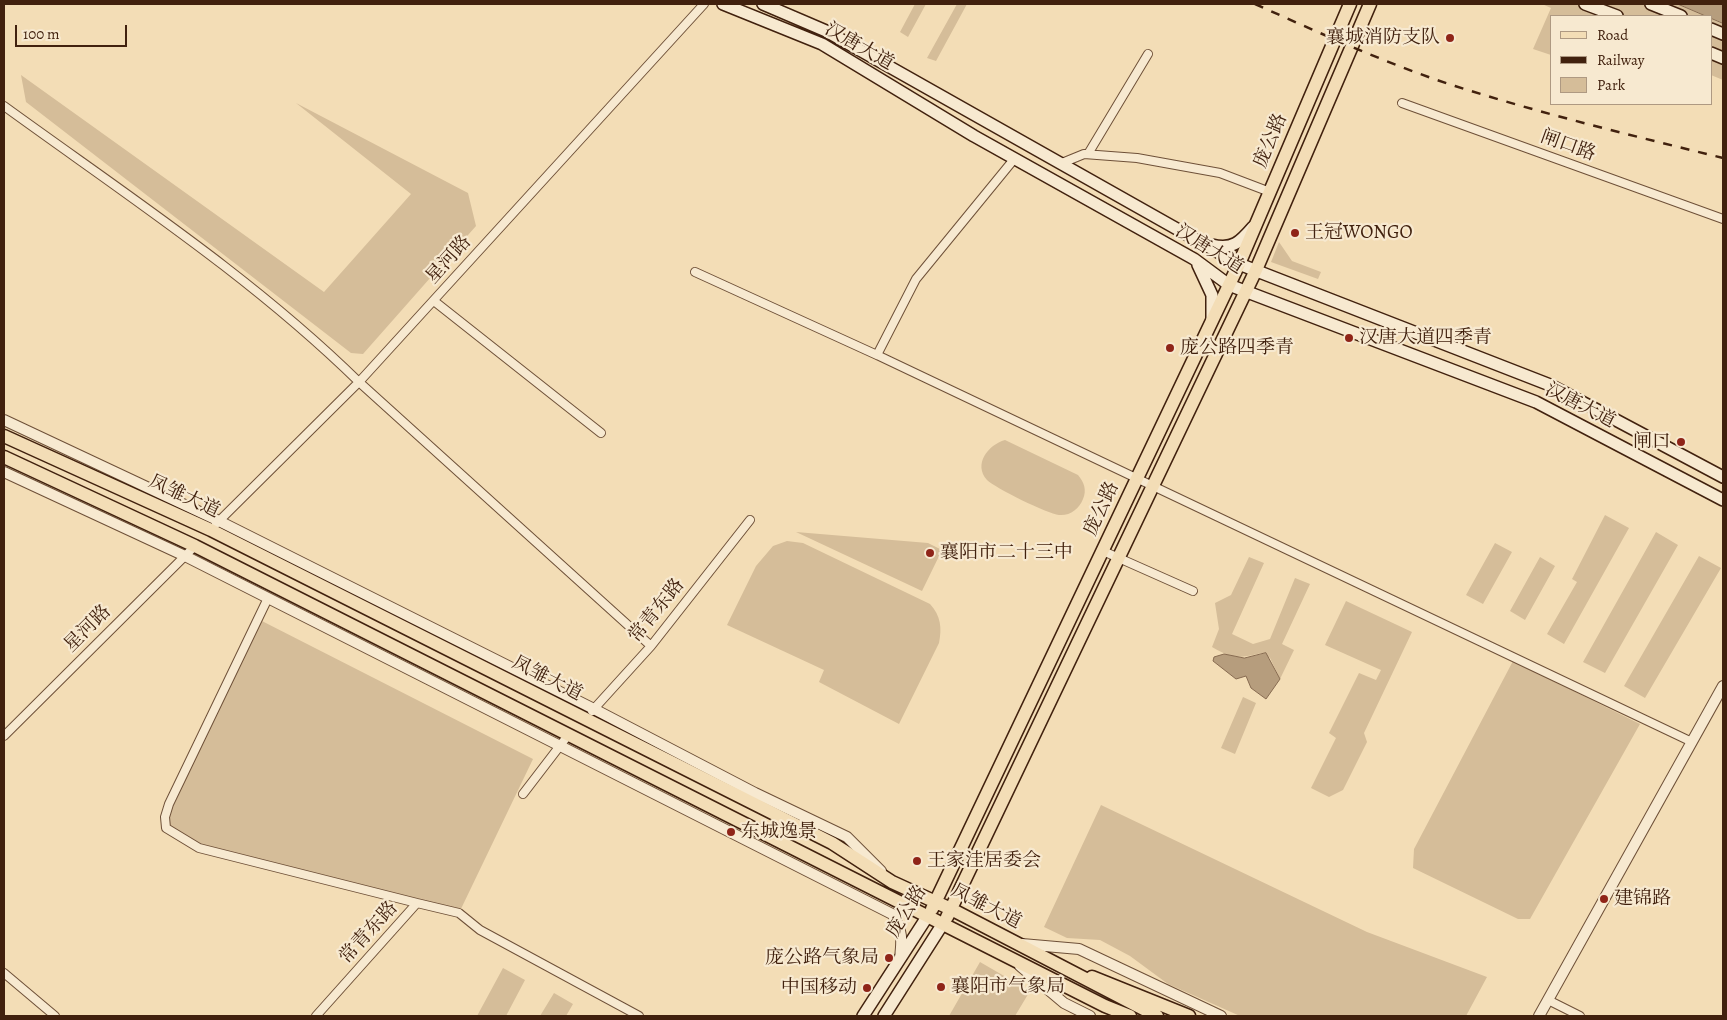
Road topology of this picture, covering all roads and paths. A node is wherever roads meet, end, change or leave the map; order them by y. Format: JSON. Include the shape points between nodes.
{"nodes":[{"id":1,"x":704,"y":4,"type":"edge"},
{"id":2,"x":723,"y":4,"type":"edge"},
{"id":3,"x":763,"y":4,"type":"edge"},
{"id":4,"x":1350,"y":4,"type":"edge"},
{"id":5,"x":1370,"y":4,"type":"edge"},
{"id":6,"x":1585,"y":4,"type":"edge"},
{"id":7,"x":1652,"y":4,"type":"edge"},
{"id":8,"x":1614,"y":15,"type":"edge"},
{"id":9,"x":1679,"y":15,"type":"edge"},
{"id":10,"x":1148,"y":54,"type":"dead end"},
{"id":11,"x":1402,"y":103,"type":"dead end"},
{"id":12,"x":4,"y":106,"type":"edge"},
{"id":13,"x":1088,"y":154,"type":"junction"},
{"id":14,"x":1015,"y":158,"type":"junction"},
{"id":15,"x":1062,"y":163,"type":"junction"},
{"id":16,"x":1270,"y":192,"type":"junction"},
{"id":17,"x":1723,"y":220,"type":"edge"},
{"id":18,"x":1256,"y":224,"type":"junction"},
{"id":19,"x":1202,"y":242,"type":"junction"},
{"id":20,"x":1267,"y":244,"type":"junction"},
{"id":21,"x":1194,"y":259,"type":"junction"},
{"id":22,"x":1239,"y":264,"type":"junction"},
{"id":23,"x":1256,"y":270,"type":"junction"},
{"id":24,"x":694,"y":272,"type":"dead end"},
{"id":25,"x":1273,"y":277,"type":"junction"},
{"id":26,"x":1229,"y":285,"type":"junction"},
{"id":27,"x":1244,"y":291,"type":"junction"},
{"id":28,"x":1262,"y":298,"type":"junction"},
{"id":29,"x":434,"y":301,"type":"junction"},
{"id":30,"x":1235,"y":311,"type":"junction"},
{"id":31,"x":1212,"y":320,"type":"junction"},
{"id":32,"x":877,"y":355,"type":"junction"},
{"id":33,"x":360,"y":382,"type":"junction"},
{"id":34,"x":4,"y":420,"type":"edge"},
{"id":35,"x":601,"y":433,"type":"dead end"},
{"id":36,"x":8,"y":437,"type":"edge"},
{"id":37,"x":4,"y":456,"type":"edge"},
{"id":38,"x":4,"y":472,"type":"edge"},
{"id":39,"x":1723,"y":477,"type":"edge"},
{"id":40,"x":1137,"y":478,"type":"junction"},
{"id":41,"x":1154,"y":486,"type":"junction"},
{"id":42,"x":1723,"y":500,"type":"edge"},
{"id":43,"x":750,"y":520,"type":"dead end"},
{"id":44,"x":215,"y":526,"type":"junction"},
{"id":45,"x":195,"y":546,"type":"junction"},
{"id":46,"x":1103,"y":551,"type":"junction"},
{"id":47,"x":185,"y":556,"type":"junction"},
{"id":48,"x":1119,"y":558,"type":"junction"},
{"id":49,"x":1193,"y":591,"type":"dead end"},
{"id":50,"x":268,"y":598,"type":"junction"},
{"id":51,"x":651,"y":646,"type":"junction"},
{"id":52,"x":470,"y":684,"type":"junction"},
{"id":53,"x":518,"y":685,"type":"junction"},
{"id":54,"x":1723,"y":686,"type":"edge"},
{"id":55,"x":567,"y":695,"type":"junction"},
{"id":56,"x":594,"y":709,"type":"junction"},
{"id":57,"x":585,"y":718,"type":"junction"},
{"id":58,"x":515,"y":722,"type":"junction"},
{"id":59,"x":569,"y":734,"type":"junction"},
{"id":60,"x":4,"y":736,"type":"edge"},
{"id":61,"x":1692,"y":742,"type":"junction"},
{"id":62,"x":561,"y":744,"type":"junction"},
{"id":63,"x":688,"y":770,"type":"junction"},
{"id":64,"x":738,"y":783,"type":"junction"},
{"id":65,"x":523,"y":794,"type":"dead end"},
{"id":66,"x":664,"y":797,"type":"junction"},
{"id":67,"x":713,"y":808,"type":"junction"},
{"id":68,"x":892,"y":882,"type":"junction"},
{"id":69,"x":417,"y":903,"type":"junction"},
{"id":70,"x":936,"y":903,"type":"junction"},
{"id":71,"x":951,"y":910,"type":"junction"},
{"id":72,"x":927,"y":918,"type":"junction"},
{"id":73,"x":942,"y":925,"type":"junction"},
{"id":74,"x":1018,"y":944,"type":"junction"},
{"id":75,"x":1009,"y":958,"type":"junction"},
{"id":76,"x":900,"y":959,"type":"junction"},
{"id":77,"x":1066,"y":970,"type":"junction"},
{"id":78,"x":4,"y":973,"type":"edge"},
{"id":79,"x":1061,"y":983,"type":"junction"},
{"id":80,"x":1548,"y":1000,"type":"junction"},
{"id":81,"x":55,"y":1016,"type":"edge"},
{"id":82,"x":316,"y":1016,"type":"edge"},
{"id":83,"x":639,"y":1016,"type":"edge"},
{"id":84,"x":863,"y":1016,"type":"edge"},
{"id":85,"x":884,"y":1016,"type":"edge"},
{"id":86,"x":1090,"y":1016,"type":"edge"},
{"id":87,"x":1109,"y":1016,"type":"edge"},
{"id":88,"x":1130,"y":1016,"type":"edge"},
{"id":89,"x":1157,"y":1016,"type":"edge"},
{"id":90,"x":1189,"y":1016,"type":"edge"},
{"id":91,"x":1221,"y":1016,"type":"edge"},
{"id":92,"x":1539,"y":1016,"type":"edge"},
{"id":93,"x":1580,"y":1016,"type":"edge"}],
"edges":[{"from":1,"to":29,"type":"street","name":"星河路"},
{"from":2,"to":14,"type":"main road","name":"汉唐大道","via":[[822,44]]},
{"from":3,"to":15,"type":"main road","name":"汉唐大道","via":[[826,31]]},
{"from":4,"to":16,"type":"main road","name":"庞公路"},
{"from":5,"to":20,"type":"main road","name":"庞公路"},
{"from":6,"to":8,"type":"main road"},
{"from":7,"to":9,"type":"main road"},
{"from":10,"to":13,"type":"street"},
{"from":11,"to":17,"type":"street","name":"闸口路"},
{"from":12,"to":33,"type":"street","via":[[257,290]]},
{"from":13,"to":15,"type":"street"},
{"from":13,"to":16,"type":"street","via":[[1137,158],[1220,173]]},
{"from":14,"to":21,"type":"main road","name":"汉唐大道"},
{"from":14,"to":32,"type":"street","via":[[916,279]]},
{"from":15,"to":19,"type":"main road","name":"汉唐大道"},
{"from":16,"to":18,"type":"main road","name":"庞公路"},
{"from":18,"to":19,"type":"main road","via":[[1241,240],[1228,247]]},
{"from":18,"to":22,"type":"main road","name":"庞公路"},
{"from":19,"to":22,"type":"main road","name":"汉唐大道"},
{"from":20,"to":23,"type":"main road","name":"庞公路"},
{"from":20,"to":25,"type":"main road","via":[[1265,267]]},
{"from":21,"to":26,"type":"main road","name":"汉唐大道"},
{"from":21,"to":31,"type":"main road","via":[[1212,295]]},
{"from":22,"to":23,"type":"main road","name":"汉唐大道"},
{"from":22,"to":26,"type":"main road","name":"庞公路"},
{"from":23,"to":25,"type":"main road","name":"汉唐大道"},
{"from":23,"to":27,"type":"main road","name":"庞公路"},
{"from":24,"to":32,"type":"street"},
{"from":25,"to":39,"type":"main road","name":"汉唐大道","via":[[1550,385]]},
{"from":26,"to":27,"type":"main road","name":"汉唐大道"},
{"from":26,"to":31,"type":"main road","name":"庞公路"},
{"from":27,"to":28,"type":"main road","name":"汉唐大道"},
{"from":27,"to":30,"type":"main road","name":"庞公路"},
{"from":28,"to":30,"type":"main road","via":[[1245,301]]},
{"from":28,"to":42,"type":"main road","name":"汉唐大道","via":[[1536,402]]},
{"from":29,"to":33,"type":"street","name":"星河路"},
{"from":29,"to":35,"type":"street"},
{"from":30,"to":41,"type":"main road","name":"庞公路"},
{"from":31,"to":40,"type":"main road","name":"庞公路"},
{"from":32,"to":40,"type":"street"},
{"from":33,"to":44,"type":"street","name":"星河路"},
{"from":33,"to":51,"type":"street"},
{"from":34,"to":44,"type":"street"},
{"from":36,"to":37,"type":"main road"},
{"from":36,"to":44,"type":"main road","name":"凤雏大道"},
{"from":37,"to":45,"type":"main road","name":"凤雏大道"},
{"from":38,"to":47,"type":"street"},
{"from":40,"to":41,"type":"street"},
{"from":40,"to":46,"type":"main road","name":"庞公路"},
{"from":41,"to":48,"type":"main road","name":"庞公路"},
{"from":41,"to":61,"type":"street"},
{"from":43,"to":51,"type":"street","name":"常青东路"},
{"from":44,"to":53,"type":"main road","name":"凤雏大道"},
{"from":44,"to":55,"type":"street"},
{"from":45,"to":47,"type":"street","name":"星河路"},
{"from":45,"to":52,"type":"main road","name":"凤雏大道"},
{"from":46,"to":48,"type":"street"},
{"from":46,"to":70,"type":"main road","name":"庞公路"},
{"from":47,"to":50,"type":"street"},
{"from":47,"to":60,"type":"street","name":"星河路"},
{"from":48,"to":49,"type":"street"},
{"from":48,"to":71,"type":"main road","name":"庞公路"},
{"from":50,"to":58,"type":"street"},
{"from":50,"to":69,"type":"street","via":[[169,804],[166,828],[199,848]]},
{"from":51,"to":56,"type":"street","name":"常青东路"},
{"from":52,"to":58,"type":"street"},
{"from":52,"to":59,"type":"main road","name":"凤雏大道"},
{"from":53,"to":55,"type":"street"},
{"from":53,"to":57,"type":"main road","name":"凤雏大道"},
{"from":54,"to":61,"type":"street"},
{"from":55,"to":56,"type":"street"},
{"from":56,"to":57,"type":"street","name":"常青东路"},
{"from":56,"to":64,"type":"street"},
{"from":57,"to":63,"type":"main road","name":"凤雏大道"},
{"from":58,"to":62,"type":"street"},
{"from":59,"to":62,"type":"street"},
{"from":59,"to":67,"type":"main road","name":"凤雏大道"},
{"from":61,"to":80,"type":"street"},
{"from":62,"to":65,"type":"street"},
{"from":62,"to":66,"type":"street"},
{"from":63,"to":64,"type":"street"},
{"from":63,"to":68,"type":"main road","name":"凤雏大道","via":[[832,843]]},
{"from":64,"to":68,"type":"street","via":[[847,837]]},
{"from":66,"to":67,"type":"street"},
{"from":66,"to":76,"type":"street","via":[[892,914],[903,936]]},
{"from":67,"to":72,"type":"main road","name":"凤雏大道"},
{"from":68,"to":70,"type":"main road","name":"凤雏大道"},
{"from":69,"to":82,"type":"street","name":"常青东路"},
{"from":69,"to":83,"type":"street","name":"常青东路","via":[[459,913],[480,930]]},
{"from":70,"to":71,"type":"main road","name":"凤雏大道"},
{"from":70,"to":72,"type":"main road","name":"庞公路"},
{"from":71,"to":73,"type":"main road","name":"庞公路"},
{"from":71,"to":74,"type":"main road","name":"凤雏大道"},
{"from":72,"to":73,"type":"main road","name":"凤雏大道"},
{"from":72,"to":76,"type":"main road","name":"庞公路"},
{"from":73,"to":75,"type":"main road","name":"凤雏大道"},
{"from":73,"to":85,"type":"main road","name":"庞公路"},
{"from":74,"to":77,"type":"main road","name":"凤雏大道"},
{"from":74,"to":91,"type":"street","via":[[1079,949]]},
{"from":75,"to":79,"type":"main road","name":"凤雏大道"},
{"from":75,"to":86,"type":"street","via":[[1064,1003]]},
{"from":76,"to":84,"type":"main road","name":"庞公路"},
{"from":77,"to":89,"type":"main road","name":"凤雏大道"},
{"from":77,"to":90,"type":"main road","name":"凤雏大道","via":[[1104,980]]},
{"from":78,"to":81,"type":"street"},
{"from":79,"to":87,"type":"main road","name":"凤雏大道","via":[[1088,1006]]},
{"from":79,"to":88,"type":"main road","name":"凤雏大道"},
{"from":80,"to":92,"type":"street"},
{"from":80,"to":93,"type":"street"}]}
